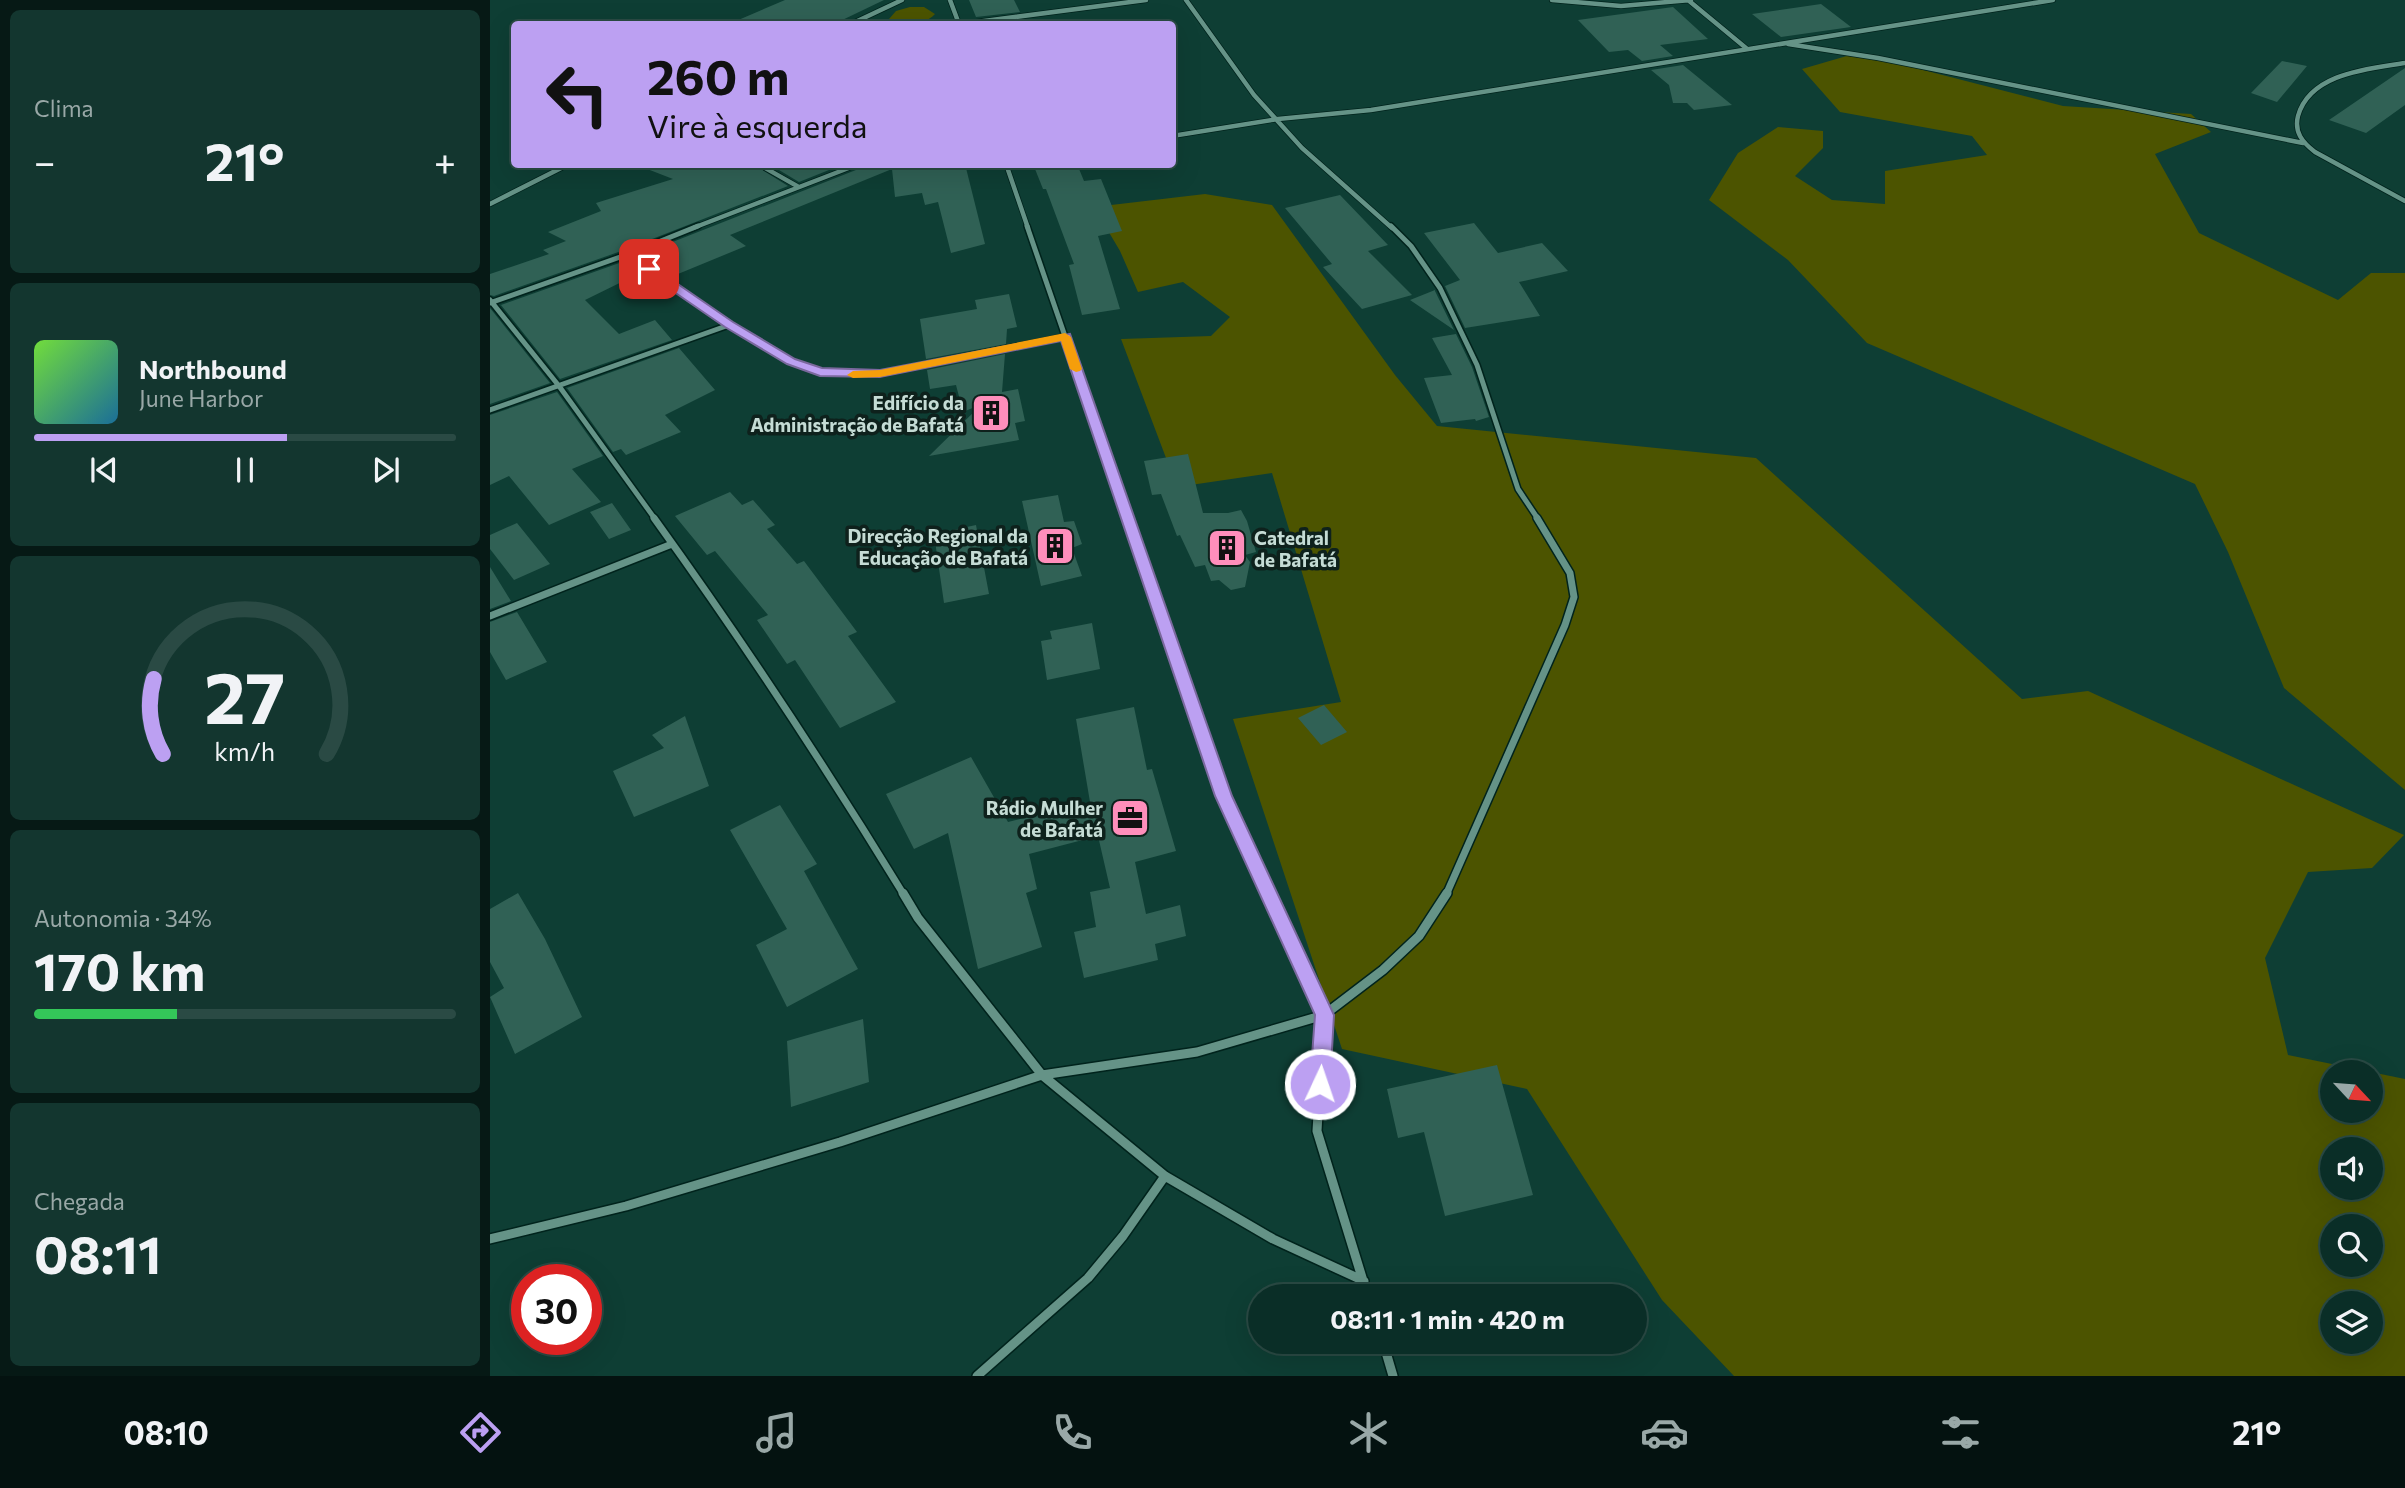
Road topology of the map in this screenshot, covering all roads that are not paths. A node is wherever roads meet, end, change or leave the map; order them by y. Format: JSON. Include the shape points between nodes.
{"nodes":[{"id":1,"x":902,"y":0,"type":"edge"},
{"id":2,"x":950,"y":0,"type":"edge"},
{"id":3,"x":1146,"y":0,"type":"edge"},
{"id":4,"x":1186,"y":0,"type":"edge"},
{"id":5,"x":1552,"y":0,"type":"edge"},
{"id":6,"x":1690,"y":0,"type":"edge"},
{"id":7,"x":2053,"y":0,"type":"edge"},
{"id":8,"x":857,"y":21,"type":"edge"},
{"id":9,"x":959,"y":21,"type":"edge"},
{"id":10,"x":983,"y":21,"type":"edge"},
{"id":11,"x":1782,"y":43,"type":"junction"},
{"id":12,"x":1746,"y":48,"type":"junction"},
{"id":13,"x":2405,"y":63,"type":"edge"},
{"id":14,"x":1278,"y":120,"type":"junction"},
{"id":15,"x":1176,"y":135,"type":"edge"},
{"id":16,"x":2303,"y":143,"type":"junction"},
{"id":17,"x":561,"y":168,"type":"edge"},
{"id":18,"x":765,"y":168,"type":"edge"},
{"id":19,"x":848,"y":168,"type":"edge"},
{"id":20,"x":1007,"y":168,"type":"edge"},
{"id":21,"x":797,"y":186,"type":"junction"},
{"id":22,"x":2405,"y":201,"type":"edge"},
{"id":23,"x":490,"y":204,"type":"edge"},
{"id":24,"x":626,"y":255,"type":"junction"},
{"id":25,"x":491,"y":301,"type":"edge"},
{"id":26,"x":729,"y":324,"type":"junction"},
{"id":27,"x":1065,"y":337,"type":"junction"},
{"id":28,"x":559,"y":386,"type":"junction"},
{"id":29,"x":490,"y":410,"type":"edge"},
{"id":30,"x":672,"y":544,"type":"junction"},
{"id":31,"x":490,"y":616,"type":"edge"},
{"id":32,"x":1324,"y":1015,"type":"junction"},
{"id":33,"x":1042,"y":1075,"type":"junction"},
{"id":34,"x":1165,"y":1176,"type":"junction"},
{"id":35,"x":490,"y":1239,"type":"edge"},
{"id":36,"x":1363,"y":1281,"type":"junction"},
{"id":37,"x":1364,"y":1284,"type":"edge"},
{"id":38,"x":1387,"y":1354,"type":"edge"},
{"id":39,"x":977,"y":1376,"type":"edge"},
{"id":40,"x":1393,"y":1376,"type":"edge"}],
"edges":[{"from":1,"to":8,"type":"street"},
{"from":2,"to":9,"type":"street"},
{"from":3,"to":10,"type":"street"},
{"from":4,"to":14,"type":"street","via":[[1254,95]]},
{"from":5,"to":6,"type":"street","via":[[1621,6]]},
{"from":6,"to":12,"type":"street"},
{"from":7,"to":11,"type":"street"},
{"from":11,"to":12,"type":"street"},
{"from":11,"to":16,"type":"street"},
{"from":12,"to":14,"type":"street","via":[[1371,110]]},
{"from":13,"to":16,"type":"street","via":[[2336,80],[2308,94],[2296,127]]},
{"from":14,"to":15,"type":"street"},
{"from":14,"to":32,"type":"street","via":[[1302,148],[1411,246],[1440,288],[1477,365],[1518,489],[1559,551],[1570,573],[1574,597],[1450,888],[1419,936]]},
{"from":16,"to":22,"type":"street"},
{"from":17,"to":23,"type":"street"},
{"from":18,"to":21,"type":"street"},
{"from":19,"to":21,"type":"street"},
{"from":20,"to":27,"type":"street"},
{"from":21,"to":24,"type":"street"},
{"from":24,"to":25,"type":"street"},
{"from":24,"to":26,"type":"street"},
{"from":25,"to":28,"type":"street"},
{"from":26,"to":27,"type":"street","via":[[791,361],[820,372],[850,375]]},
{"from":26,"to":28,"type":"street"},
{"from":27,"to":32,"type":"street","via":[[1223,796]]},
{"from":28,"to":29,"type":"street"},
{"from":28,"to":30,"type":"street"},
{"from":30,"to":31,"type":"street"},
{"from":30,"to":33,"type":"street","via":[[823,763],[918,918]]},
{"from":32,"to":33,"type":"street","via":[[1197,1052]]},
{"from":32,"to":36,"type":"street","via":[[1317,1131]]},
{"from":33,"to":34,"type":"street"},
{"from":33,"to":35,"type":"street","via":[[626,1206]]},
{"from":34,"to":36,"type":"street","via":[[1273,1240]]},
{"from":34,"to":39,"type":"street","via":[[1088,1278]]},
{"from":36,"to":37,"type":"street"},
{"from":38,"to":40,"type":"street"}]}
